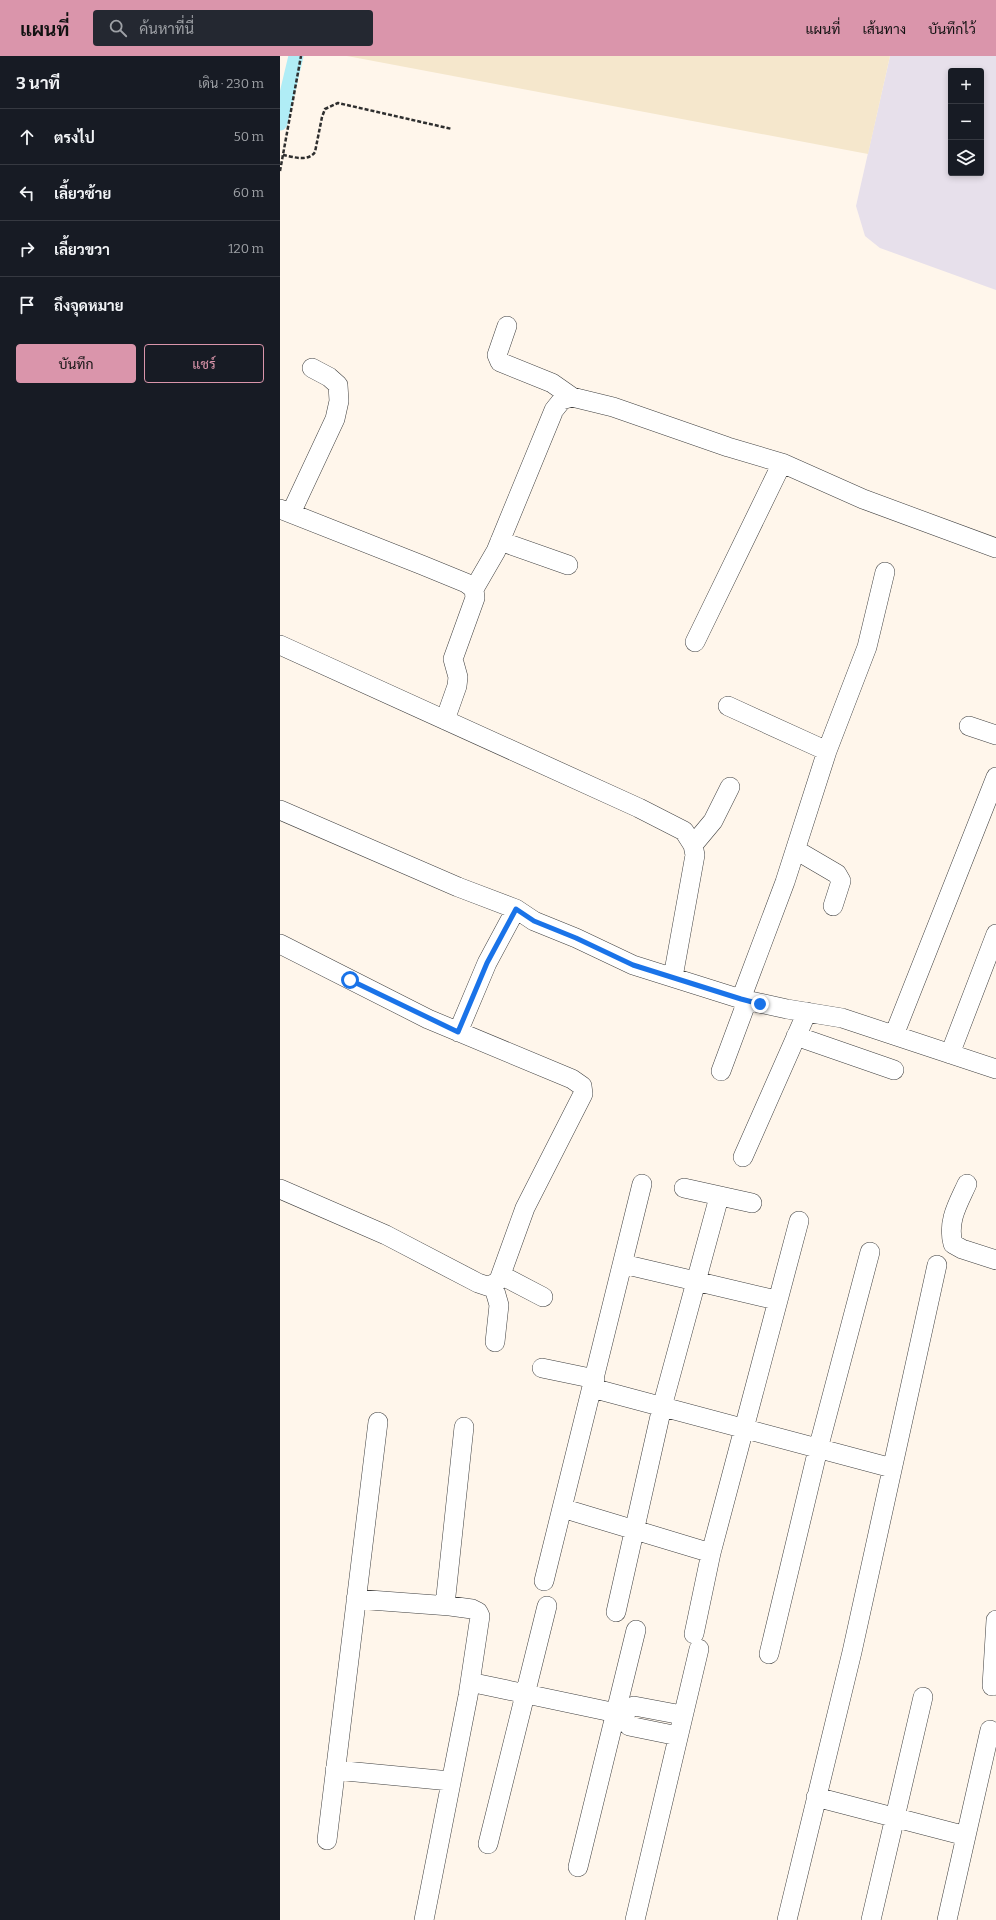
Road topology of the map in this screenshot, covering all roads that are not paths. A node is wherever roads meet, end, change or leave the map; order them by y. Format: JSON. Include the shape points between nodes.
{"nodes":[{"id":1,"x":507,"y":326,"type":"dead end"},
{"id":2,"x":312,"y":368,"type":"dead end"},
{"id":3,"x":572,"y":396,"type":"junction"},
{"id":4,"x":782,"y":463,"type":"junction"},
{"id":5,"x":286,"y":511,"type":"edge"},
{"id":6,"x":500,"y":541,"type":"junction"},
{"id":7,"x":996,"y":548,"type":"edge"},
{"id":8,"x":568,"y":565,"type":"dead end"},
{"id":9,"x":884,"y":572,"type":"dead end"},
{"id":10,"x":474,"y":590,"type":"junction"},
{"id":11,"x":695,"y":642,"type":"dead end"},
{"id":12,"x":280,"y":645,"type":"edge"},
{"id":13,"x":728,"y":706,"type":"dead end"},
{"id":14,"x":445,"y":720,"type":"junction"},
{"id":15,"x":970,"y":726,"type":"dead end"},
{"id":16,"x":996,"y":735,"type":"edge"},
{"id":17,"x":827,"y":751,"type":"junction"},
{"id":18,"x":996,"y":777,"type":"edge"},
{"id":19,"x":730,"y":787,"type":"dead end"},
{"id":20,"x":280,"y":810,"type":"edge"},
{"id":21,"x":693,"y":844,"type":"junction"},
{"id":22,"x":796,"y":850,"type":"junction"},
{"id":23,"x":833,"y":906,"type":"dead end"},
{"id":24,"x":516,"y":909,"type":"junction"},
{"id":25,"x":996,"y":934,"type":"edge"},
{"id":26,"x":280,"y":944,"type":"edge"},
{"id":27,"x":673,"y":977,"type":"junction"},
{"id":28,"x":744,"y":1000,"type":"junction"},
{"id":29,"x":807,"y":1012,"type":"junction"},
{"id":30,"x":458,"y":1032,"type":"junction"},
{"id":31,"x":894,"y":1035,"type":"junction"},
{"id":32,"x":796,"y":1036,"type":"junction"},
{"id":33,"x":950,"y":1054,"type":"junction"},
{"id":34,"x":996,"y":1069,"type":"edge"},
{"id":35,"x":894,"y":1070,"type":"dead end"},
{"id":36,"x":721,"y":1071,"type":"dead end"},
{"id":37,"x":743,"y":1157,"type":"dead end"},
{"id":38,"x":642,"y":1184,"type":"dead end"},
{"id":39,"x":968,"y":1184,"type":"dead end"},
{"id":40,"x":684,"y":1188,"type":"dead end"},
{"id":41,"x":280,"y":1189,"type":"edge"},
{"id":42,"x":719,"y":1197,"type":"junction"},
{"id":43,"x":752,"y":1203,"type":"dead end"},
{"id":44,"x":799,"y":1221,"type":"dead end"},
{"id":45,"x":870,"y":1252,"type":"dead end"},
{"id":46,"x":996,"y":1260,"type":"edge"},
{"id":47,"x":623,"y":1264,"type":"junction"},
{"id":48,"x":937,"y":1265,"type":"dead end"},
{"id":49,"x":497,"y":1280,"type":"junction"},
{"id":50,"x":696,"y":1282,"type":"junction"},
{"id":51,"x":543,"y":1297,"type":"dead end"},
{"id":52,"x":776,"y":1300,"type":"junction"},
{"id":53,"x":495,"y":1342,"type":"dead end"},
{"id":54,"x":542,"y":1368,"type":"dead end"},
{"id":55,"x":594,"y":1384,"type":"junction"},
{"id":56,"x":662,"y":1407,"type":"junction"},
{"id":57,"x":378,"y":1422,"type":"dead end"},
{"id":58,"x":464,"y":1427,"type":"dead end"},
{"id":59,"x":744,"y":1428,"type":"junction"},
{"id":60,"x":818,"y":1449,"type":"junction"},
{"id":61,"x":892,"y":1468,"type":"junction"},
{"id":62,"x":562,"y":1508,"type":"junction"},
{"id":63,"x":635,"y":1530,"type":"junction"},
{"id":64,"x":711,"y":1553,"type":"junction"},
{"id":65,"x":544,"y":1581,"type":"dead end"},
{"id":66,"x":356,"y":1599,"type":"junction"},
{"id":67,"x":445,"y":1605,"type":"junction"},
{"id":68,"x":547,"y":1606,"type":"dead end"},
{"id":69,"x":616,"y":1612,"type":"dead end"},
{"id":70,"x":996,"y":1620,"type":"edge"},
{"id":71,"x":636,"y":1630,"type":"dead end"},
{"id":72,"x":769,"y":1654,"type":"dead end"},
{"id":73,"x":479,"y":1684,"type":"dead end"},
{"id":74,"x":992,"y":1686,"type":"dead end"},
{"id":75,"x":525,"y":1693,"type":"junction"},
{"id":76,"x":923,"y":1697,"type":"dead end"},
{"id":77,"x":618,"y":1714,"type":"junction"},
{"id":78,"x":682,"y":1715,"type":"junction"},
{"id":79,"x":990,"y":1730,"type":"dead end"},
{"id":80,"x":678,"y":1736,"type":"junction"},
{"id":81,"x":335,"y":1770,"type":"junction"},
{"id":82,"x":450,"y":1781,"type":"junction"},
{"id":83,"x":816,"y":1797,"type":"junction"},
{"id":84,"x":895,"y":1818,"type":"junction"},
{"id":85,"x":966,"y":1836,"type":"junction"},
{"id":86,"x":327,"y":1840,"type":"dead end"},
{"id":87,"x":488,"y":1844,"type":"dead end"},
{"id":88,"x":578,"y":1867,"type":"dead end"},
{"id":89,"x":424,"y":1920,"type":"edge"},
{"id":90,"x":635,"y":1920,"type":"edge"},
{"id":91,"x":787,"y":1920,"type":"edge"},
{"id":92,"x":871,"y":1920,"type":"edge"},
{"id":93,"x":946,"y":1920,"type":"edge"}],
"edges":[{"from":1,"to":3,"type":"street","via":[[497,355],[500,362],[552,383]]},
{"from":2,"to":5,"type":"street","via":[[338,385],[339,401],[335,419]]},
{"from":3,"to":4,"type":"street"},
{"from":3,"to":6,"type":"street","via":[[562,400],[554,410]]},
{"from":4,"to":7,"type":"street","via":[[863,499]]},
{"from":4,"to":11,"type":"street"},
{"from":5,"to":10,"type":"street","via":[[459,580]]},
{"from":6,"to":8,"type":"street"},
{"from":6,"to":10,"type":"street"},
{"from":9,"to":17,"type":"street","via":[[867,647]]},
{"from":10,"to":14,"type":"street","via":[[475,598],[453,659],[458,677],[457,686]]},
{"from":12,"to":14,"type":"street"},
{"from":13,"to":17,"type":"street"},
{"from":14,"to":21,"type":"street","via":[[639,808],[684,831]]},
{"from":15,"to":16,"type":"street"},
{"from":17,"to":22,"type":"street"},
{"from":18,"to":31,"type":"street"},
{"from":19,"to":21,"type":"street","via":[[713,821]]},
{"from":20,"to":24,"type":"street","via":[[458,887]]},
{"from":21,"to":27,"type":"street","via":[[695,855]]},
{"from":22,"to":23,"type":"street","via":[[837,874],[841,881]]},
{"from":22,"to":28,"type":"street"},
{"from":24,"to":27,"type":"street","via":[[534,921],[633,965]]},
{"from":24,"to":30,"type":"street","via":[[487,963]]},
{"from":25,"to":33,"type":"street"},
{"from":26,"to":30,"type":"street"},
{"from":27,"to":28,"type":"street"},
{"from":28,"to":29,"type":"street"},
{"from":28,"to":36,"type":"street"},
{"from":29,"to":31,"type":"street","via":[[842,1018]]},
{"from":29,"to":32,"type":"street"},
{"from":30,"to":49,"type":"street","via":[[572,1079],[582,1086],[583,1094],[525,1208]]},
{"from":31,"to":33,"type":"street"},
{"from":32,"to":35,"type":"street"},
{"from":32,"to":37,"type":"street"},
{"from":33,"to":34,"type":"street"},
{"from":38,"to":47,"type":"street"},
{"from":39,"to":46,"type":"street","via":[[951,1220],[950,1233],[953,1244]]},
{"from":40,"to":42,"type":"street"},
{"from":41,"to":49,"type":"street","via":[[386,1235],[478,1283],[490,1286]]},
{"from":42,"to":43,"type":"street"},
{"from":42,"to":50,"type":"street"},
{"from":44,"to":52,"type":"street"},
{"from":45,"to":60,"type":"street"},
{"from":47,"to":50,"type":"street"},
{"from":47,"to":55,"type":"street"},
{"from":48,"to":61,"type":"street"},
{"from":49,"to":51,"type":"street"},
{"from":49,"to":53,"type":"street","via":[[499,1305]]},
{"from":50,"to":52,"type":"street"},
{"from":50,"to":56,"type":"street"},
{"from":52,"to":59,"type":"street"},
{"from":54,"to":55,"type":"street"},
{"from":55,"to":56,"type":"street"},
{"from":55,"to":62,"type":"street"},
{"from":56,"to":59,"type":"street"},
{"from":56,"to":63,"type":"street"},
{"from":57,"to":66,"type":"street"},
{"from":58,"to":67,"type":"street"},
{"from":59,"to":60,"type":"street"},
{"from":59,"to":64,"type":"street"},
{"from":60,"to":61,"type":"street"},
{"from":60,"to":72,"type":"street"},
{"from":61,"to":83,"type":"street","via":[[852,1652]]},
{"from":62,"to":63,"type":"street"},
{"from":62,"to":65,"type":"street"},
{"from":63,"to":64,"type":"street"},
{"from":63,"to":69,"type":"street"},
{"from":64,"to":78,"type":"street"},
{"from":66,"to":67,"type":"street"},
{"from":66,"to":81,"type":"street"},
{"from":67,"to":82,"type":"street","via":[[472,1608],[480,1616],[468,1696]]},
{"from":68,"to":75,"type":"street"},
{"from":70,"to":74,"type":"street"},
{"from":71,"to":77,"type":"street"},
{"from":73,"to":75,"type":"street"},
{"from":75,"to":77,"type":"street"},
{"from":75,"to":87,"type":"street"},
{"from":76,"to":84,"type":"street"},
{"from":77,"to":78,"type":"street","via":[[634,1706]]},
{"from":77,"to":80,"type":"street","via":[[629,1726]]},
{"from":77,"to":88,"type":"street"},
{"from":78,"to":80,"type":"street"},
{"from":79,"to":85,"type":"street"},
{"from":80,"to":90,"type":"street"},
{"from":81,"to":82,"type":"street"},
{"from":81,"to":86,"type":"street"},
{"from":82,"to":89,"type":"street"},
{"from":83,"to":84,"type":"street"},
{"from":83,"to":91,"type":"street"},
{"from":84,"to":85,"type":"street"},
{"from":84,"to":92,"type":"street"},
{"from":85,"to":93,"type":"street"}]}
